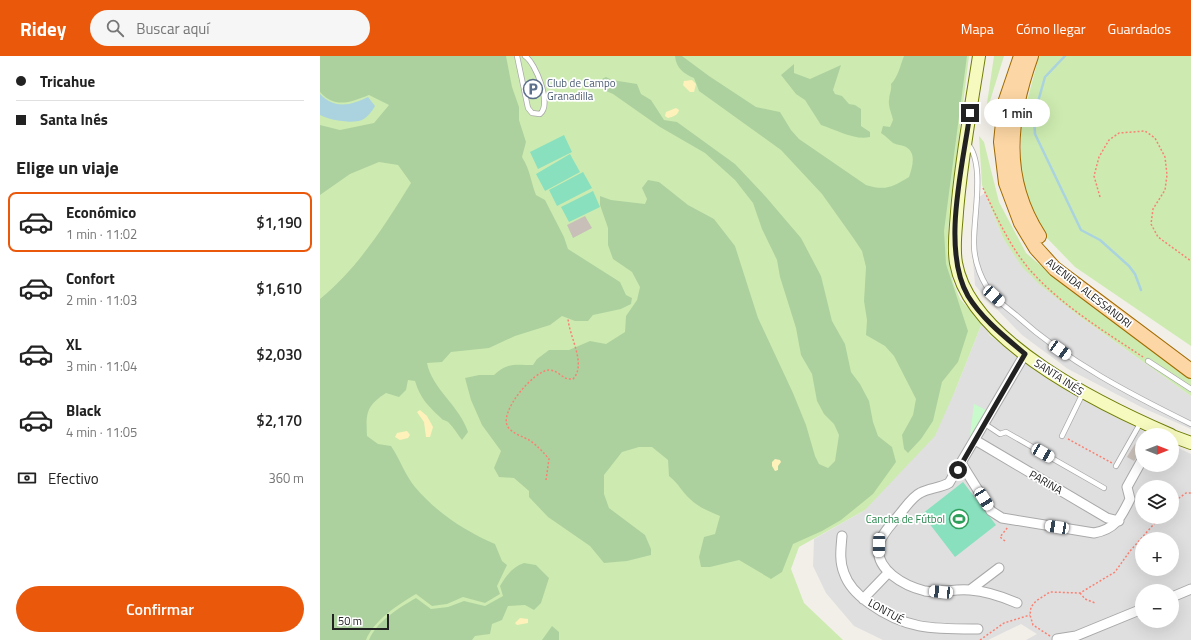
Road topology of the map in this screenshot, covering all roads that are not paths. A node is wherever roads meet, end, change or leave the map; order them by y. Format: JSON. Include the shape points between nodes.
{"nodes":[{"id":1,"x":517,"y":56,"type":"edge"},
{"id":2,"x":526,"y":56,"type":"edge"},
{"id":3,"x":979,"y":56,"type":"edge"},
{"id":4,"x":1021,"y":56,"type":"edge"},
{"id":5,"x":1031,"y":56,"type":"edge"},
{"id":6,"x":966,"y":142,"type":"junction"},
{"id":7,"x":1025,"y":354,"type":"junction"},
{"id":8,"x":1148,"y":360,"type":"dead end"},
{"id":9,"x":1191,"y":360,"type":"edge"},
{"id":10,"x":1191,"y":371,"type":"edge"},
{"id":11,"x":1191,"y":388,"type":"edge"},
{"id":12,"x":1083,"y":393,"type":"junction"},
{"id":13,"x":1141,"y":422,"type":"junction"},
{"id":14,"x":985,"y":424,"type":"junction"},
{"id":15,"x":1191,"y":424,"type":"edge"},
{"id":16,"x":1151,"y":428,"type":"edge"},
{"id":17,"x":1062,"y":436,"type":"road end"},
{"id":18,"x":1179,"y":438,"type":"edge"},
{"id":19,"x":975,"y":440,"type":"junction"},
{"id":20,"x":1191,"y":443,"type":"edge"},
{"id":21,"x":961,"y":463,"type":"junction"},
{"id":22,"x":1116,"y":466,"type":"road end"},
{"id":23,"x":1135,"y":472,"type":"edge"},
{"id":24,"x":1104,"y":488,"type":"dead end"},
{"id":25,"x":1119,"y":521,"type":"junction"},
{"id":26,"x":842,"y":536,"type":"dead end"},
{"id":27,"x":999,"y":568,"type":"dead end"},
{"id":28,"x":889,"y":572,"type":"junction"},
{"id":29,"x":1191,"y":589,"type":"edge"},
{"id":30,"x":970,"y":590,"type":"junction"},
{"id":31,"x":1179,"y":594,"type":"edge"},
{"id":32,"x":863,"y":599,"type":"junction"},
{"id":33,"x":1017,"y":603,"type":"dead end"},
{"id":34,"x":1135,"y":612,"type":"edge"},
{"id":35,"x":978,"y":629,"type":"dead end"},
{"id":36,"x":1057,"y":639,"type":"edge"}],
"edges":[{"from":1,"to":2,"type":"lane","via":[[528,108],[532,113],[540,114],[544,109],[544,98],[536,69]]},
{"from":3,"to":6,"type":"main road","name":"SANTA INÉS"},
{"from":4,"to":10,"type":"main road","name":"AVENIDA ALESSANDRI","via":[[1005,103],[1001,142],[1006,183],[1021,223],[1036,248],[1055,269]]},
{"from":5,"to":9,"type":"main road","name":"AVENIDA ALESSANDRI","via":[[1016,104],[1012,144],[1017,183],[1030,221],[1061,265]]},
{"from":6,"to":7,"type":"main road","name":"SANTA INÉS","via":[[955,240],[958,271],[968,295],[978,310]]},
{"from":6,"to":15,"type":"lane","via":[[975,155],[974,244],[981,275],[994,296],[1037,334],[1083,366]]},
{"from":7,"to":12,"type":"main road","name":"SANTA INÉS","via":[[1054,376]]},
{"from":7,"to":14,"type":"street"},
{"from":8,"to":11,"type":"lane"},
{"from":12,"to":13,"type":"main road","name":"SANTA INÉS"},
{"from":12,"to":17,"type":"lane"},
{"from":13,"to":16,"type":"main road","name":"SANTA INÉS"},
{"from":13,"to":22,"type":"lane"},
{"from":14,"to":19,"type":"street"},
{"from":14,"to":24,"type":"lane","via":[[1000,434],[1006,432]]},
{"from":18,"to":20,"type":"main road","name":"SANTA INÉS"},
{"from":19,"to":21,"type":"street"},
{"from":19,"to":25,"type":"street","name":"PARINA","via":[[1107,518]]},
{"from":21,"to":25,"type":"street","via":[[991,511],[1002,518],[1094,533],[1103,531]]},
{"from":21,"to":28,"type":"street","via":[[949,483],[919,493],[883,535],[878,555]]},
{"from":23,"to":25,"type":"street","via":[[1127,487],[1130,499]]},
{"from":26,"to":32,"type":"street","name":"LONTUÉ","via":[[841,557],[844,573],[851,586]]},
{"from":27,"to":30,"type":"street"},
{"from":28,"to":30,"type":"street","via":[[907,585],[925,591]]},
{"from":28,"to":32,"type":"street"},
{"from":29,"to":31,"type":"street"},
{"from":30,"to":33,"type":"street"},
{"from":32,"to":35,"type":"street","name":"LONTUÉ","via":[[880,611],[914,626]]},
{"from":34,"to":36,"type":"street","via":[[1076,636]]}]}
